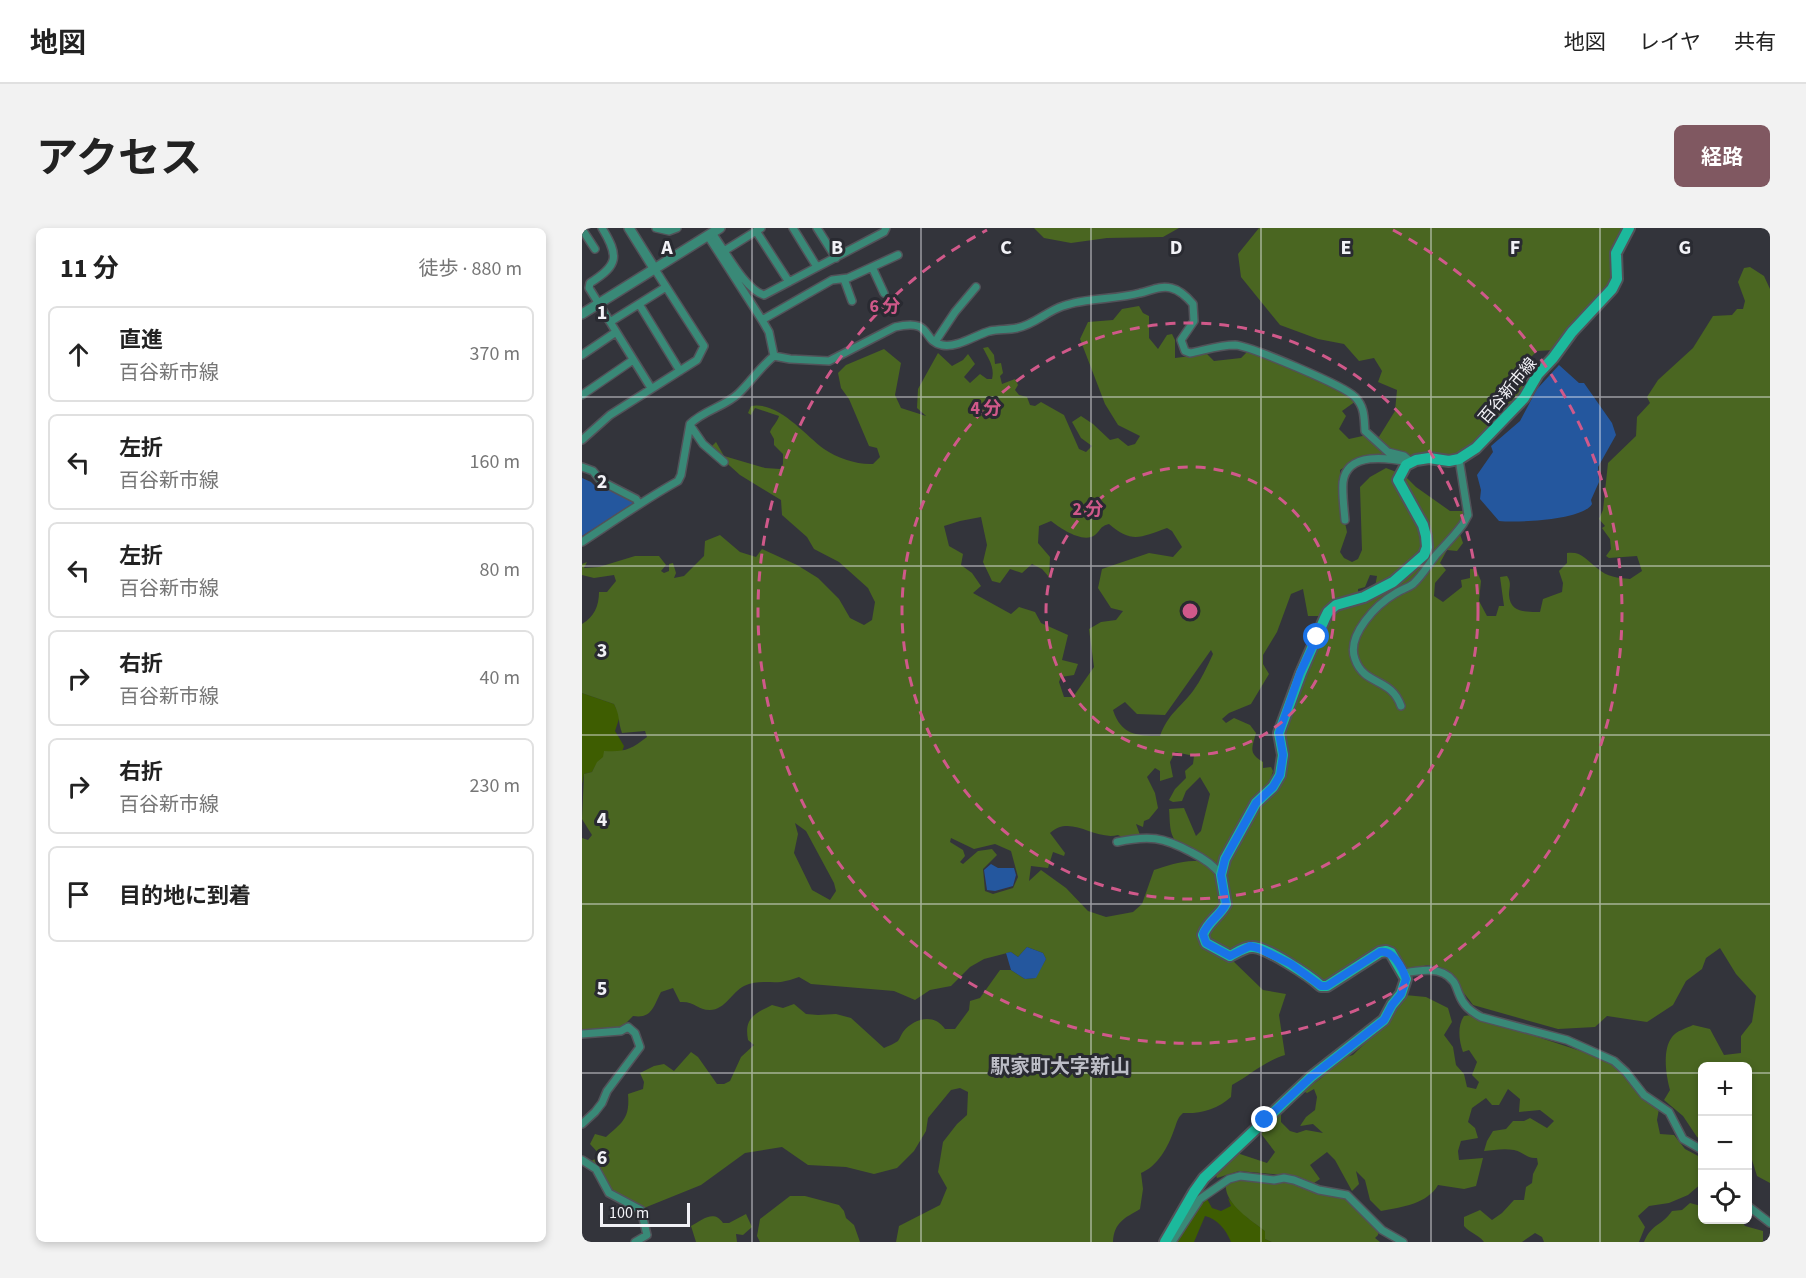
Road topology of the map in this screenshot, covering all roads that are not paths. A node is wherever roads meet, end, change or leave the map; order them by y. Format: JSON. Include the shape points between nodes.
{"nodes":[{"id":1,"x":602,"y":228,"type":"edge"},
{"id":2,"x":629,"y":228,"type":"edge"},
{"id":3,"x":656,"y":228,"type":"edge"},
{"id":4,"x":677,"y":228,"type":"edge"},
{"id":5,"x":793,"y":228,"type":"edge"},
{"id":6,"x":886,"y":228,"type":"edge"},
{"id":7,"x":1629,"y":228,"type":"edge"},
{"id":8,"x":582,"y":229,"type":"edge"},
{"id":9,"x":758,"y":229,"type":"edge"},
{"id":10,"x":819,"y":229,"type":"edge"},
{"id":11,"x":713,"y":232,"type":"edge"},
{"id":12,"x":595,"y":249,"type":"dead end"},
{"id":13,"x":724,"y":251,"type":"junction"},
{"id":14,"x":898,"y":255,"type":"dead end"},
{"id":15,"x":836,"y":258,"type":"junction"},
{"id":16,"x":817,"y":267,"type":"junction"},
{"id":17,"x":872,"y":267,"type":"junction"},
{"id":18,"x":654,"y":268,"type":"junction"},
{"id":19,"x":844,"y":279,"type":"junction"},
{"id":20,"x":789,"y":282,"type":"junction"},
{"id":21,"x":666,"y":286,"type":"junction"},
{"id":22,"x":976,"y":287,"type":"dead end"},
{"id":23,"x":884,"y":293,"type":"dead end"},
{"id":24,"x":852,"y":300,"type":"dead end"},
{"id":25,"x":598,"y":303,"type":"junction"},
{"id":26,"x":639,"y":304,"type":"junction"},
{"id":27,"x":582,"y":314,"type":"edge"},
{"id":28,"x":762,"y":320,"type":"junction"},
{"id":29,"x":610,"y":322,"type":"junction"},
{"id":30,"x":616,"y":332,"type":"junction"},
{"id":31,"x":935,"y":342,"type":"junction"},
{"id":32,"x":582,"y":355,"type":"edge"},
{"id":33,"x":774,"y":356,"type":"junction"},
{"id":34,"x":633,"y":360,"type":"junction"},
{"id":35,"x":680,"y":370,"type":"junction"},
{"id":36,"x":651,"y":388,"type":"junction"},
{"id":37,"x":582,"y":395,"type":"edge"},
{"id":38,"x":690,"y":425,"type":"junction"},
{"id":39,"x":582,"y":440,"type":"edge"},
{"id":40,"x":1459,"y":459,"type":"junction"},
{"id":41,"x":724,"y":462,"type":"dead end"},
{"id":42,"x":1411,"y":462,"type":"junction"},
{"id":43,"x":582,"y":467,"type":"edge"},
{"id":44,"x":639,"y":504,"type":"junction"},
{"id":45,"x":1345,"y":520,"type":"dead end"},
{"id":46,"x":582,"y":542,"type":"edge"},
{"id":47,"x":1401,"y":706,"type":"dead end"},
{"id":48,"x":1117,"y":842,"type":"dead end"},
{"id":49,"x":1221,"y":875,"type":"junction"},
{"id":50,"x":1404,"y":973,"type":"junction"},
{"id":51,"x":582,"y":1034,"type":"edge"},
{"id":52,"x":582,"y":1124,"type":"edge"},
{"id":53,"x":1698,"y":1148,"type":"edge"},
{"id":54,"x":582,"y":1160,"type":"edge"},
{"id":55,"x":1752,"y":1209,"type":"edge"},
{"id":56,"x":1770,"y":1223,"type":"edge"},
{"id":57,"x":635,"y":1242,"type":"edge"},
{"id":58,"x":1165,"y":1242,"type":"edge"},
{"id":59,"x":1172,"y":1242,"type":"edge"},
{"id":60,"x":1403,"y":1242,"type":"edge"}],
"edges":[{"from":1,"to":25,"type":"street","via":[[614,249],[614,257],[605,274],[589,288]]},
{"from":2,"to":18,"type":"street"},
{"from":3,"to":4,"type":"street"},
{"from":5,"to":16,"type":"street"},
{"from":6,"to":15,"type":"street"},
{"from":7,"to":40,"type":"main road","name":"百谷新市線","via":[[1616,253],[1617,279],[1612,289],[1538,374],[1524,398],[1476,448]]},
{"from":8,"to":12,"type":"street"},
{"from":9,"to":13,"type":"street"},
{"from":9,"to":20,"type":"street"},
{"from":10,"to":15,"type":"street"},
{"from":11,"to":13,"type":"street"},
{"from":11,"to":18,"type":"street"},
{"from":11,"to":28,"type":"street"},
{"from":13,"to":20,"type":"street","via":[[757,293],[764,296]]},
{"from":14,"to":17,"type":"street"},
{"from":15,"to":16,"type":"street"},
{"from":16,"to":20,"type":"street"},
{"from":17,"to":19,"type":"street"},
{"from":17,"to":23,"type":"street"},
{"from":18,"to":21,"type":"street"},
{"from":18,"to":25,"type":"street"},
{"from":19,"to":24,"type":"street"},
{"from":19,"to":28,"type":"street","via":[[832,280]]},
{"from":21,"to":26,"type":"street"},
{"from":21,"to":35,"type":"street","via":[[704,346],[697,360]]},
{"from":22,"to":31,"type":"street"},
{"from":25,"to":27,"type":"street"},
{"from":25,"to":29,"type":"street"},
{"from":26,"to":29,"type":"street"},
{"from":26,"to":35,"type":"street"},
{"from":28,"to":33,"type":"street"},
{"from":29,"to":30,"type":"street"},
{"from":30,"to":32,"type":"street"},
{"from":30,"to":34,"type":"street"},
{"from":31,"to":33,"type":"street","via":[[923,328],[906,324],[829,361]]},
{"from":31,"to":42,"type":"street","via":[[953,345],[989,331],[1017,328],[1071,303],[1172,288],[1187,297],[1194,312],[1194,321],[1181,340],[1185,351],[1222,346],[1250,348],[1349,391],[1362,406],[1365,431],[1388,452]]},
{"from":33,"to":38,"type":"street","via":[[736,395]]},
{"from":34,"to":36,"type":"street"},
{"from":34,"to":37,"type":"street"},
{"from":35,"to":36,"type":"street"},
{"from":36,"to":39,"type":"street","via":[[610,415]]},
{"from":38,"to":41,"type":"street","via":[[703,444]]},
{"from":38,"to":44,"type":"street","via":[[678,482]]},
{"from":40,"to":42,"type":"main road"},
{"from":40,"to":47,"type":"street","via":[[1468,515],[1413,584],[1378,606],[1357,635],[1353,656],[1358,668],[1391,688]]},
{"from":42,"to":45,"type":"street","via":[[1375,457],[1351,467],[1343,483]]},
{"from":42,"to":49,"type":"main road","via":[[1398,480],[1423,525],[1424,555],[1393,582],[1364,597],[1336,605],[1328,612],[1300,673],[1279,733],[1283,755],[1280,775],[1246,819]]},
{"from":43,"to":44,"type":"street"},
{"from":44,"to":46,"type":"street"},
{"from":48,"to":49,"type":"street","via":[[1133,838],[1168,840],[1209,861]]},
{"from":49,"to":50,"type":"main road","via":[[1226,904],[1203,934],[1206,943],[1230,956],[1250,946],[1258,948],[1291,964],[1321,986],[1386,951]]},
{"from":50,"to":53,"type":"street","via":[[1432,970],[1446,975],[1470,1011],[1481,1017],[1567,1040],[1614,1061],[1644,1095],[1669,1112],[1683,1139]]},
{"from":50,"to":58,"type":"main road","via":[[1401,994],[1384,1020],[1311,1077],[1204,1178]]},
{"from":51,"to":52,"type":"street","via":[[628,1027],[640,1047],[602,1103]]},
{"from":54,"to":57,"type":"street","via":[[596,1169],[609,1193],[642,1210],[647,1235]]},
{"from":55,"to":56,"type":"street"},
{"from":59,"to":60,"type":"street","via":[[1200,1199],[1240,1176],[1284,1178],[1347,1196],[1382,1230]]}]}
